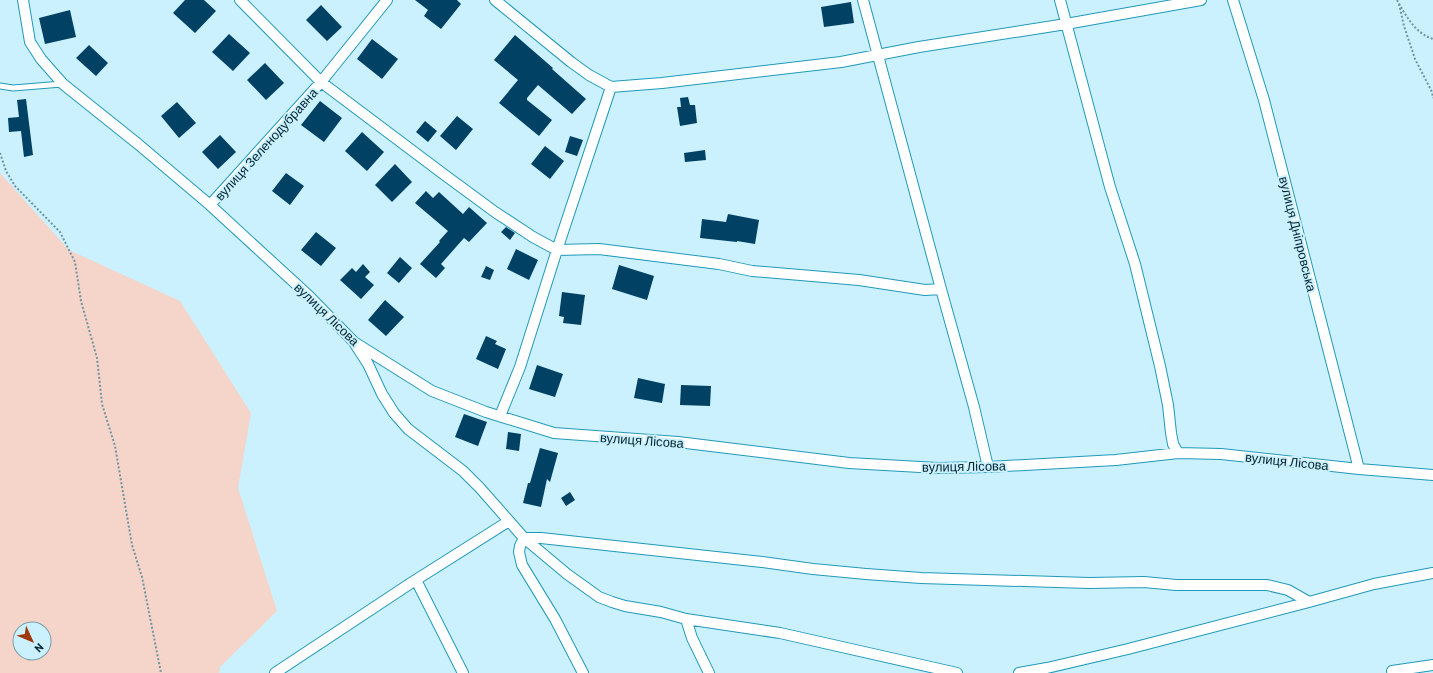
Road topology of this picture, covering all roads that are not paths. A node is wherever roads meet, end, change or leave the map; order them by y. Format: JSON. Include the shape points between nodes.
{"nodes":[{"id":1,"x":23,"y":0,"type":"edge"},
{"id":2,"x":240,"y":0,"type":"edge"},
{"id":3,"x":387,"y":0,"type":"edge"},
{"id":4,"x":496,"y":0,"type":"edge"},
{"id":5,"x":863,"y":0,"type":"edge"},
{"id":6,"x":1060,"y":0,"type":"edge"},
{"id":7,"x":1201,"y":0,"type":"edge"},
{"id":8,"x":1233,"y":0,"type":"edge"},
{"id":9,"x":1066,"y":24,"type":"junction"},
{"id":10,"x":878,"y":56,"type":"junction"},
{"id":11,"x":321,"y":82,"type":"junction"},
{"id":12,"x":63,"y":84,"type":"junction"},
{"id":13,"x":0,"y":86,"type":"edge"},
{"id":14,"x":611,"y":87,"type":"junction"},
{"id":15,"x":210,"y":205,"type":"junction"},
{"id":16,"x":557,"y":250,"type":"junction"},
{"id":17,"x":941,"y":289,"type":"junction"},
{"id":18,"x":354,"y":342,"type":"junction"},
{"id":19,"x":500,"y":416,"type":"junction"},
{"id":20,"x":1178,"y":453,"type":"junction"},
{"id":21,"x":988,"y":467,"type":"junction"},
{"id":22,"x":1359,"y":469,"type":"junction"},
{"id":23,"x":1433,"y":475,"type":"edge"},
{"id":24,"x":509,"y":521,"type":"junction"},
{"id":25,"x":524,"y":538,"type":"junction"},
{"id":26,"x":1433,"y":573,"type":"edge"},
{"id":27,"x":416,"y":580,"type":"junction"},
{"id":28,"x":1308,"y":602,"type":"junction"},
{"id":29,"x":686,"y":619,"type":"junction"},
{"id":30,"x":1433,"y":665,"type":"edge"},
{"id":31,"x":1392,"y":671,"type":"dead end"},
{"id":32,"x":276,"y":673,"type":"edge"},
{"id":33,"x":464,"y":673,"type":"edge"},
{"id":34,"x":583,"y":673,"type":"edge"},
{"id":35,"x":710,"y":673,"type":"edge"},
{"id":36,"x":957,"y":673,"type":"edge"},
{"id":37,"x":1019,"y":673,"type":"edge"}],
"edges":[{"from":1,"to":12,"type":"street","name":"вулиця Лісова","via":[[30,42]]},
{"from":2,"to":11,"type":"street"},
{"from":3,"to":11,"type":"street","name":"вулиця Зеленодубравна"},
{"from":4,"to":14,"type":"street","via":[[571,62]]},
{"from":5,"to":10,"type":"street"},
{"from":6,"to":9,"type":"street"},
{"from":7,"to":9,"type":"street"},
{"from":8,"to":22,"type":"street","name":"вулиця Дніпровська","via":[[1264,100]]},
{"from":9,"to":10,"type":"street"},
{"from":9,"to":20,"type":"street","via":[[1110,187],[1135,264],[1160,366],[1172,438]]},
{"from":10,"to":14,"type":"street","via":[[818,65]]},
{"from":10,"to":17,"type":"street"},
{"from":11,"to":15,"type":"street","name":"вулиця Зеленодубравна"},
{"from":11,"to":16,"type":"street","via":[[495,212]]},
{"from":12,"to":13,"type":"lane","via":[[13,88]]},
{"from":12,"to":15,"type":"street","name":"вулиця Лісова"},
{"from":14,"to":16,"type":"street"},
{"from":15,"to":18,"type":"street","name":"вулиця Лісова","via":[[309,296]]},
{"from":16,"to":17,"type":"street","via":[[599,249],[719,264],[752,271],[859,280],[926,290]]},
{"from":16,"to":19,"type":"street","via":[[520,367]]},
{"from":17,"to":21,"type":"street","via":[[976,413]]},
{"from":18,"to":19,"type":"street","name":"вулиця Лісова","via":[[432,391]]},
{"from":18,"to":24,"type":"street","via":[[394,413],[408,429],[463,471]]},
{"from":19,"to":21,"type":"street","name":"вулиця Лісова","via":[[554,432],[678,442],[849,463],[938,468]]},
{"from":20,"to":21,"type":"street","name":"вулиця Лісова"},
{"from":20,"to":22,"type":"street","name":"вулиця Лісова","via":[[1221,454]]},
{"from":22,"to":23,"type":"street","name":"вулиця Лісова"},
{"from":24,"to":25,"type":"street"},
{"from":24,"to":27,"type":"street"},
{"from":25,"to":28,"type":"street","via":[[874,575],[1089,583],[1267,585],[1288,590]]},
{"from":25,"to":29,"type":"street","via":[[599,597],[625,606]]},
{"from":25,"to":34,"type":"street","via":[[519,552],[522,565],[555,619]]},
{"from":26,"to":28,"type":"street","via":[[1374,584]]},
{"from":27,"to":32,"type":"street"},
{"from":27,"to":33,"type":"street"},
{"from":28,"to":37,"type":"street","via":[[1128,649]]},
{"from":29,"to":35,"type":"street","via":[[692,638]]},
{"from":29,"to":36,"type":"street","via":[[780,633]]},
{"from":30,"to":31,"type":"street"}]}
